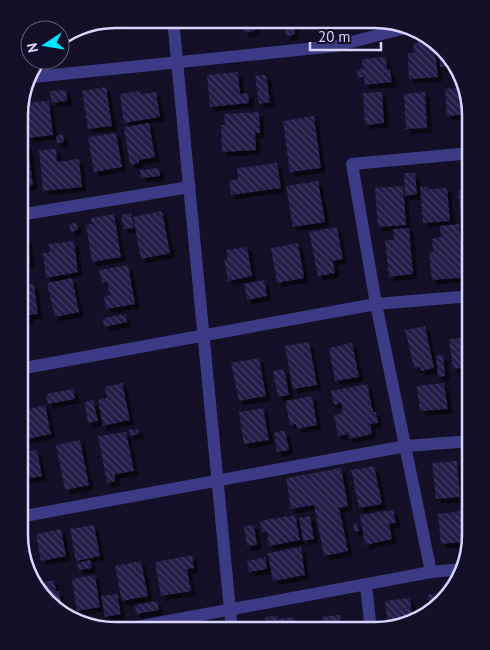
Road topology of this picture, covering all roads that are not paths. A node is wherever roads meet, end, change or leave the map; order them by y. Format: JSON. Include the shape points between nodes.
{"nodes":[{"id":1,"x":175,"y":28,"type":"edge"},
{"id":2,"x":396,"y":30,"type":"edge"},
{"id":3,"x":177,"y":61,"type":"junction"},
{"id":4,"x":37,"y":77,"type":"edge"},
{"id":5,"x":462,"y":154,"type":"edge"},
{"id":6,"x":190,"y":187,"type":"junction"},
{"id":7,"x":28,"y":214,"type":"edge"},
{"id":8,"x":462,"y":297,"type":"edge"},
{"id":9,"x":376,"y":304,"type":"junction"},
{"id":10,"x":203,"y":335,"type":"junction"},
{"id":11,"x":28,"y":366,"type":"edge"},
{"id":12,"x":462,"y":442,"type":"edge"},
{"id":13,"x":406,"y":446,"type":"junction"},
{"id":14,"x":217,"y":480,"type":"junction"},
{"id":15,"x":28,"y":515,"type":"edge"},
{"id":16,"x":455,"y":570,"type":"edge"},
{"id":17,"x":431,"y":572,"type":"junction"},
{"id":18,"x":366,"y":585,"type":"junction"},
{"id":19,"x":230,"y":610,"type":"junction"},
{"id":20,"x":161,"y":622,"type":"edge"},
{"id":21,"x":231,"y":622,"type":"edge"},
{"id":22,"x":370,"y":622,"type":"edge"}],
"edges":[{"from":1,"to":3,"type":"street"},
{"from":2,"to":3,"type":"street","via":[[336,46]]},
{"from":3,"to":4,"type":"street"},
{"from":3,"to":6,"type":"street"},
{"from":5,"to":9,"type":"street","via":[[352,164]]},
{"from":6,"to":7,"type":"street"},
{"from":6,"to":10,"type":"street"},
{"from":8,"to":9,"type":"street"},
{"from":9,"to":10,"type":"street"},
{"from":9,"to":13,"type":"street"},
{"from":10,"to":11,"type":"street"},
{"from":10,"to":14,"type":"street"},
{"from":12,"to":13,"type":"street"},
{"from":13,"to":14,"type":"street"},
{"from":13,"to":17,"type":"street"},
{"from":14,"to":15,"type":"street"},
{"from":14,"to":19,"type":"street"},
{"from":16,"to":17,"type":"street"},
{"from":17,"to":18,"type":"street"},
{"from":18,"to":19,"type":"street"},
{"from":18,"to":22,"type":"street"},
{"from":19,"to":20,"type":"street"},
{"from":19,"to":21,"type":"street"}]}
